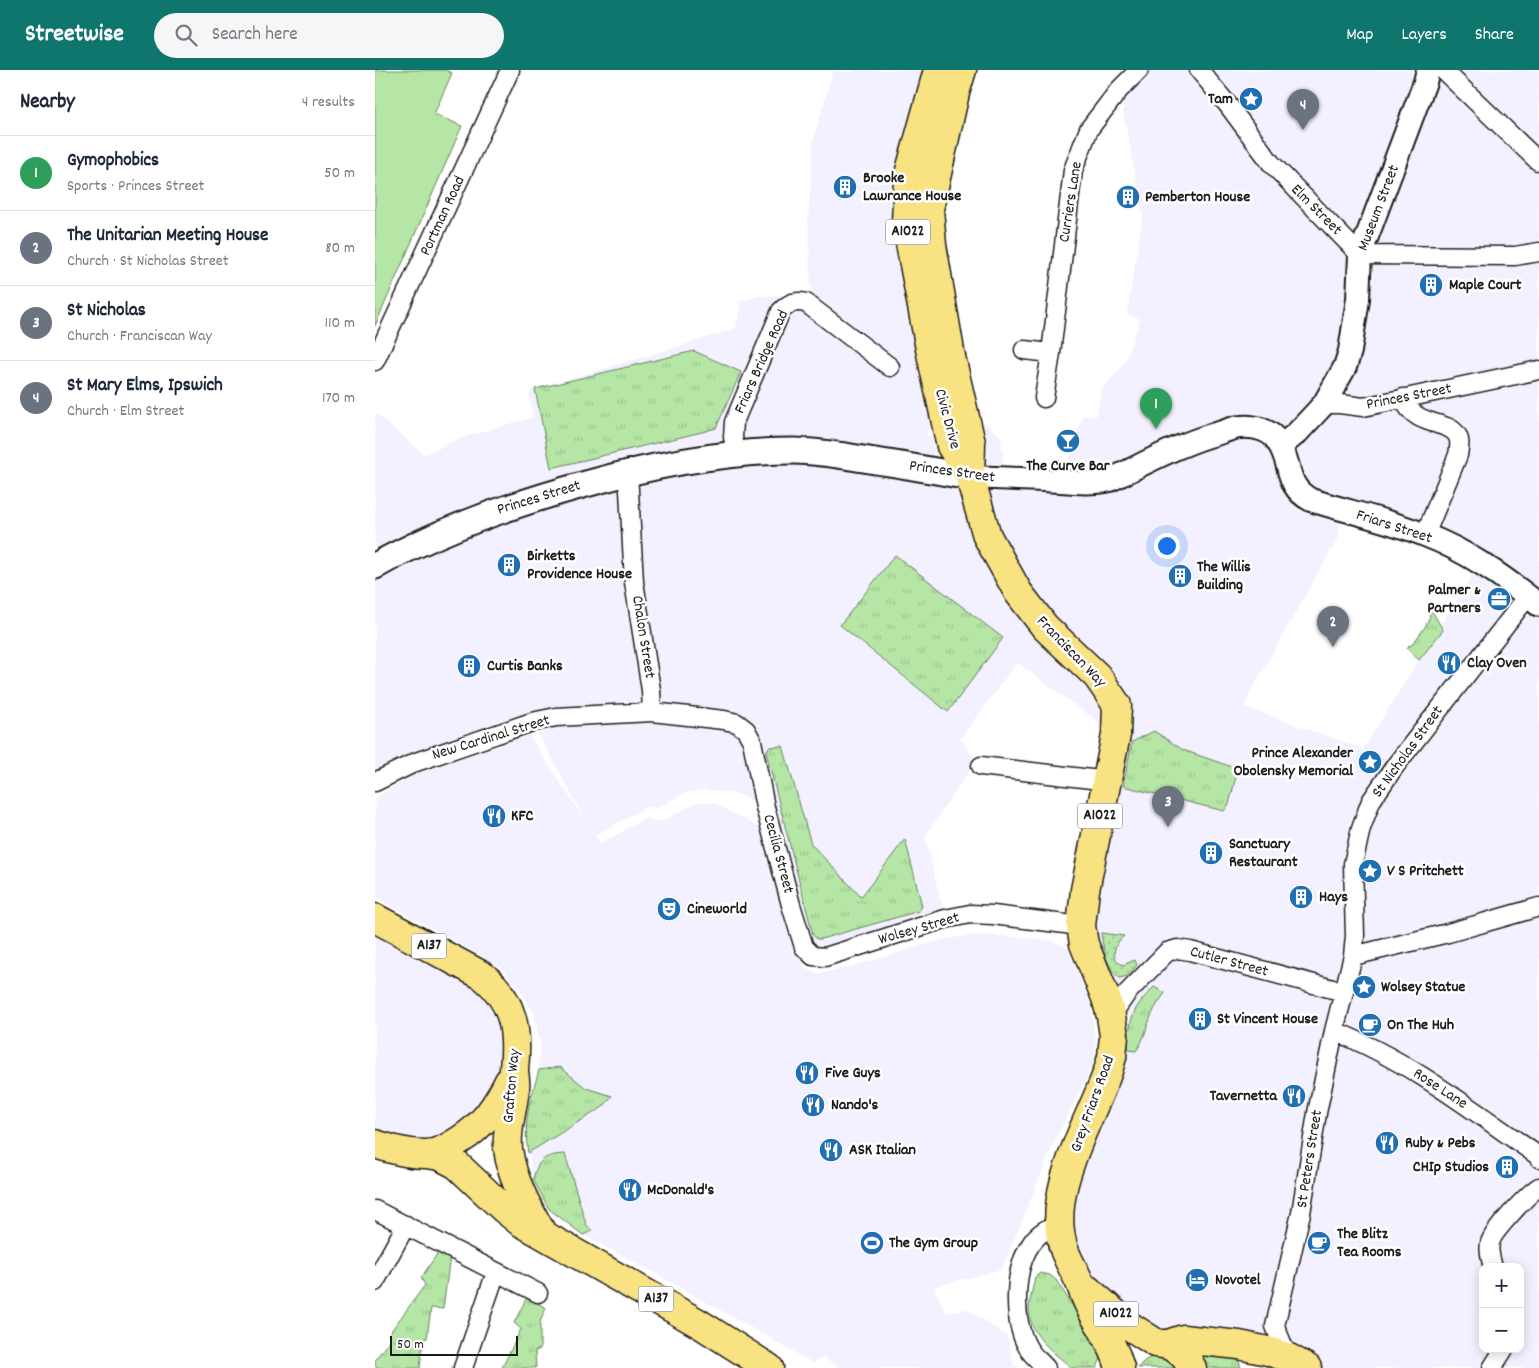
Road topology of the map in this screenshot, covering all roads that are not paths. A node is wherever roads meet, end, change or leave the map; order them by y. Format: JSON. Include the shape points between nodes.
{"nodes":[{"id":1,"x":510,"y":70,"type":"edge"},
{"id":2,"x":938,"y":70,"type":"edge"},
{"id":3,"x":962,"y":70,"type":"edge"},
{"id":4,"x":1139,"y":70,"type":"edge"},
{"id":5,"x":1199,"y":70,"type":"edge"},
{"id":6,"x":1428,"y":70,"type":"edge"},
{"id":7,"x":1443,"y":70,"type":"edge"},
{"id":8,"x":1538,"y":161,"type":"dead end"},
{"id":9,"x":1539,"y":252,"type":"edge"},
{"id":10,"x":1360,"y":255,"type":"junction"},
{"id":11,"x":1024,"y":350,"type":"dead end"},
{"id":12,"x":1051,"y":354,"type":"junction"},
{"id":13,"x":375,"y":361,"type":"edge"},
{"id":14,"x":890,"y":367,"type":"dead end"},
{"id":15,"x":1539,"y":370,"type":"edge"},
{"id":16,"x":1044,"y":398,"type":"dead end"},
{"id":17,"x":1403,"y":398,"type":"junction"},
{"id":18,"x":1325,"y":404,"type":"junction"},
{"id":19,"x":1281,"y":446,"type":"junction"},
{"id":20,"x":736,"y":454,"type":"junction"},
{"id":21,"x":628,"y":472,"type":"junction"},
{"id":22,"x":970,"y":477,"type":"junction"},
{"id":23,"x":1425,"y":535,"type":"junction"},
{"id":24,"x":375,"y":566,"type":"edge"},
{"id":25,"x":1533,"y":600,"type":"edge"},
{"id":26,"x":652,"y":712,"type":"junction"},
{"id":27,"x":752,"y":741,"type":"joint"},
{"id":28,"x":981,"y":766,"type":"dead end"},
{"id":29,"x":1107,"y":781,"type":"junction"},
{"id":30,"x":375,"y":782,"type":"edge"},
{"id":31,"x":1539,"y":907,"type":"edge"},
{"id":32,"x":375,"y":918,"type":"edge"},
{"id":33,"x":1081,"y":926,"type":"junction"},
{"id":34,"x":1353,"y":956,"type":"junction"},
{"id":35,"x":818,"y":958,"type":"joint"},
{"id":36,"x":1344,"y":992,"type":"junction"},
{"id":37,"x":1111,"y":1016,"type":"junction"},
{"id":38,"x":1334,"y":1031,"type":"junction"},
{"id":39,"x":514,"y":1070,"type":"junction"},
{"id":40,"x":375,"y":1144,"type":"edge"},
{"id":41,"x":426,"y":1154,"type":"junction"},
{"id":42,"x":1539,"y":1158,"type":"edge"},
{"id":43,"x":1539,"y":1187,"type":"edge"},
{"id":44,"x":375,"y":1210,"type":"edge"},
{"id":45,"x":1059,"y":1223,"type":"junction"},
{"id":46,"x":406,"y":1226,"type":"junction"},
{"id":47,"x":541,"y":1232,"type":"junction"},
{"id":48,"x":1492,"y":1263,"type":"edge"},
{"id":49,"x":496,"y":1272,"type":"junction"},
{"id":50,"x":375,"y":1282,"type":"edge"},
{"id":51,"x":1080,"y":1282,"type":"junction"},
{"id":52,"x":538,"y":1293,"type":"dead end"},
{"id":53,"x":1275,"y":1326,"type":"junction"},
{"id":54,"x":1162,"y":1344,"type":"junction"},
{"id":55,"x":1255,"y":1348,"type":"junction"},
{"id":56,"x":1501,"y":1353,"type":"edge"},
{"id":57,"x":1298,"y":1363,"type":"edge"},
{"id":58,"x":463,"y":1368,"type":"edge"},
{"id":59,"x":769,"y":1368,"type":"edge"},
{"id":60,"x":1046,"y":1368,"type":"edge"},
{"id":61,"x":1121,"y":1368,"type":"edge"},
{"id":62,"x":1192,"y":1368,"type":"edge"},
{"id":63,"x":1491,"y":1368,"type":"edge"}],
"edges":[{"from":1,"to":13,"type":"street","name":"Portman Road"},
{"from":2,"to":22,"type":"main road","name":"Civic Drive","number":"A1022","via":[[908,178],[906,222],[951,446]]},
{"from":3,"to":22,"type":"main road","name":"Civic Drive","number":"A1022","via":[[929,209],[951,357],[971,443]]},
{"from":4,"to":12,"type":"street","name":"Curriers Lane","via":[[1093,123],[1077,156],[1071,182]]},
{"from":5,"to":10,"type":"street","name":"Elm Street","via":[[1271,163]]},
{"from":6,"to":10,"type":"street","name":"Museum Street"},
{"from":7,"to":8,"type":"street"},
{"from":9,"to":10,"type":"street","via":[[1515,256]]},
{"from":10,"to":18,"type":"street","name":"Museum Street","via":[[1351,351]]},
{"from":11,"to":12,"type":"street"},
{"from":12,"to":16,"type":"street","name":"Curriers Lane"},
{"from":14,"to":20,"type":"street","name":"Friars Bridge Road","via":[[806,303],[788,303],[781,311],[734,422]]},
{"from":15,"to":17,"type":"street","name":"Princes Street"},
{"from":17,"to":18,"type":"street","name":"Princes Street","via":[[1363,408]]},
{"from":17,"to":23,"type":"street","via":[[1414,413],[1430,423],[1450,428],[1460,442]]},
{"from":18,"to":19,"type":"street"},
{"from":19,"to":22,"type":"street","name":"Princes Street","via":[[1269,433],[1240,427],[1194,440],[1100,482]]},
{"from":19,"to":23,"type":"street","name":"Friars Street","via":[[1293,484],[1303,496]]},
{"from":20,"to":21,"type":"main road","name":"Princes Street"},
{"from":20,"to":22,"type":"main road","name":"Princes Street","via":[[827,453]]},
{"from":21,"to":24,"type":"main road","name":"Princes Street","via":[[479,517],[410,546]]},
{"from":21,"to":26,"type":"street","name":"Chalon Street","via":[[634,582]]},
{"from":22,"to":29,"type":"main road","name":"Franciscan Way","number":"A1022","via":[[987,536],[1018,592],[1045,627],[1097,676],[1117,705],[1116,734]]},
{"from":23,"to":25,"type":"street","name":"Friars Street","via":[[1480,563]]},
{"from":25,"to":34,"type":"street","name":"St Nicholas Street","via":[[1512,618],[1424,727],[1366,811],[1354,856]]},
{"from":26,"to":27,"type":"street","name":"New Cardinal Street","via":[[737,723]]},
{"from":26,"to":30,"type":"street","name":"New Cardinal Street","via":[[575,715],[532,722],[416,762]]},
{"from":27,"to":35,"type":"street","name":"Cecilia Street","via":[[791,905],[804,947]]},
{"from":28,"to":29,"type":"street"},
{"from":29,"to":33,"type":"main road","name":"Franciscan Way","number":"A1022"},
{"from":31,"to":34,"type":"street"},
{"from":32,"to":39,"type":"main road","name":"Grafton Way","number":"A137","via":[[483,976],[495,986],[508,1005],[512,1018],[516,1045]]},
{"from":33,"to":35,"type":"street","name":"Wolsey Street","via":[[970,914]]},
{"from":33,"to":37,"type":"main road","name":"Grey Friars Road","number":"A1022","via":[[1086,950]]},
{"from":34,"to":36,"type":"street","name":"St Nicholas Street"},
{"from":36,"to":37,"type":"street","name":"Cutler Street","via":[[1177,949],[1160,958],[1127,993]]},
{"from":36,"to":38,"type":"street","name":"St Peters Street"},
{"from":37,"to":45,"type":"main road","name":"Grey Friars Road","number":"A1022","via":[[1114,1036],[1112,1057],[1065,1183]]},
{"from":38,"to":42,"type":"street","name":"Rose Lane","via":[[1385,1055],[1443,1090]]},
{"from":38,"to":53,"type":"street","name":"St Peters Street","via":[[1301,1213]]},
{"from":39,"to":41,"type":"main road","number":"A137","via":[[498,1102],[475,1130],[450,1148]]},
{"from":39,"to":47,"type":"main road","name":"Grafton Way","number":"A137","via":[[508,1147],[523,1199]]},
{"from":40,"to":41,"type":"main road","number":"A137","via":[[398,1152]]},
{"from":41,"to":47,"type":"main road","name":"Grafton Way","number":"A137","via":[[440,1156],[457,1165],[504,1210]]},
{"from":43,"to":48,"type":"street","via":[[1494,1235],[1490,1243]]},
{"from":44,"to":46,"type":"street"},
{"from":45,"to":51,"type":"main road","name":"Grey Friars Road","number":"A1022","via":[[1065,1252]]},
{"from":45,"to":60,"type":"street","via":[[1041,1233],[1031,1244],[1020,1270],[1016,1296],[1018,1321],[1029,1350]]},
{"from":46,"to":49,"type":"street"},
{"from":46,"to":50,"type":"street"},
{"from":47,"to":59,"type":"main road","name":"Grafton Way","number":"A137","via":[[701,1324]]},
{"from":49,"to":52,"type":"street"},
{"from":49,"to":58,"type":"street"},
{"from":51,"to":54,"type":"main road","name":"Grey Friars Road","number":"A1022","via":[[1125,1322]]},
{"from":51,"to":61,"type":"main road","name":"Grey Friars Road","number":"A1022"},
{"from":53,"to":55,"type":"street","name":"St Peters Street"},
{"from":53,"to":57,"type":"street","via":[[1286,1353]]},
{"from":54,"to":55,"type":"main road","via":[[1183,1339]]},
{"from":54,"to":61,"type":"main road","via":[[1145,1345],[1134,1350]]},
{"from":54,"to":62,"type":"main road","name":"Grey Friars Road","via":[[1179,1350]]},
{"from":55,"to":57,"type":"main road"},
{"from":56,"to":63,"type":"street"}]}
